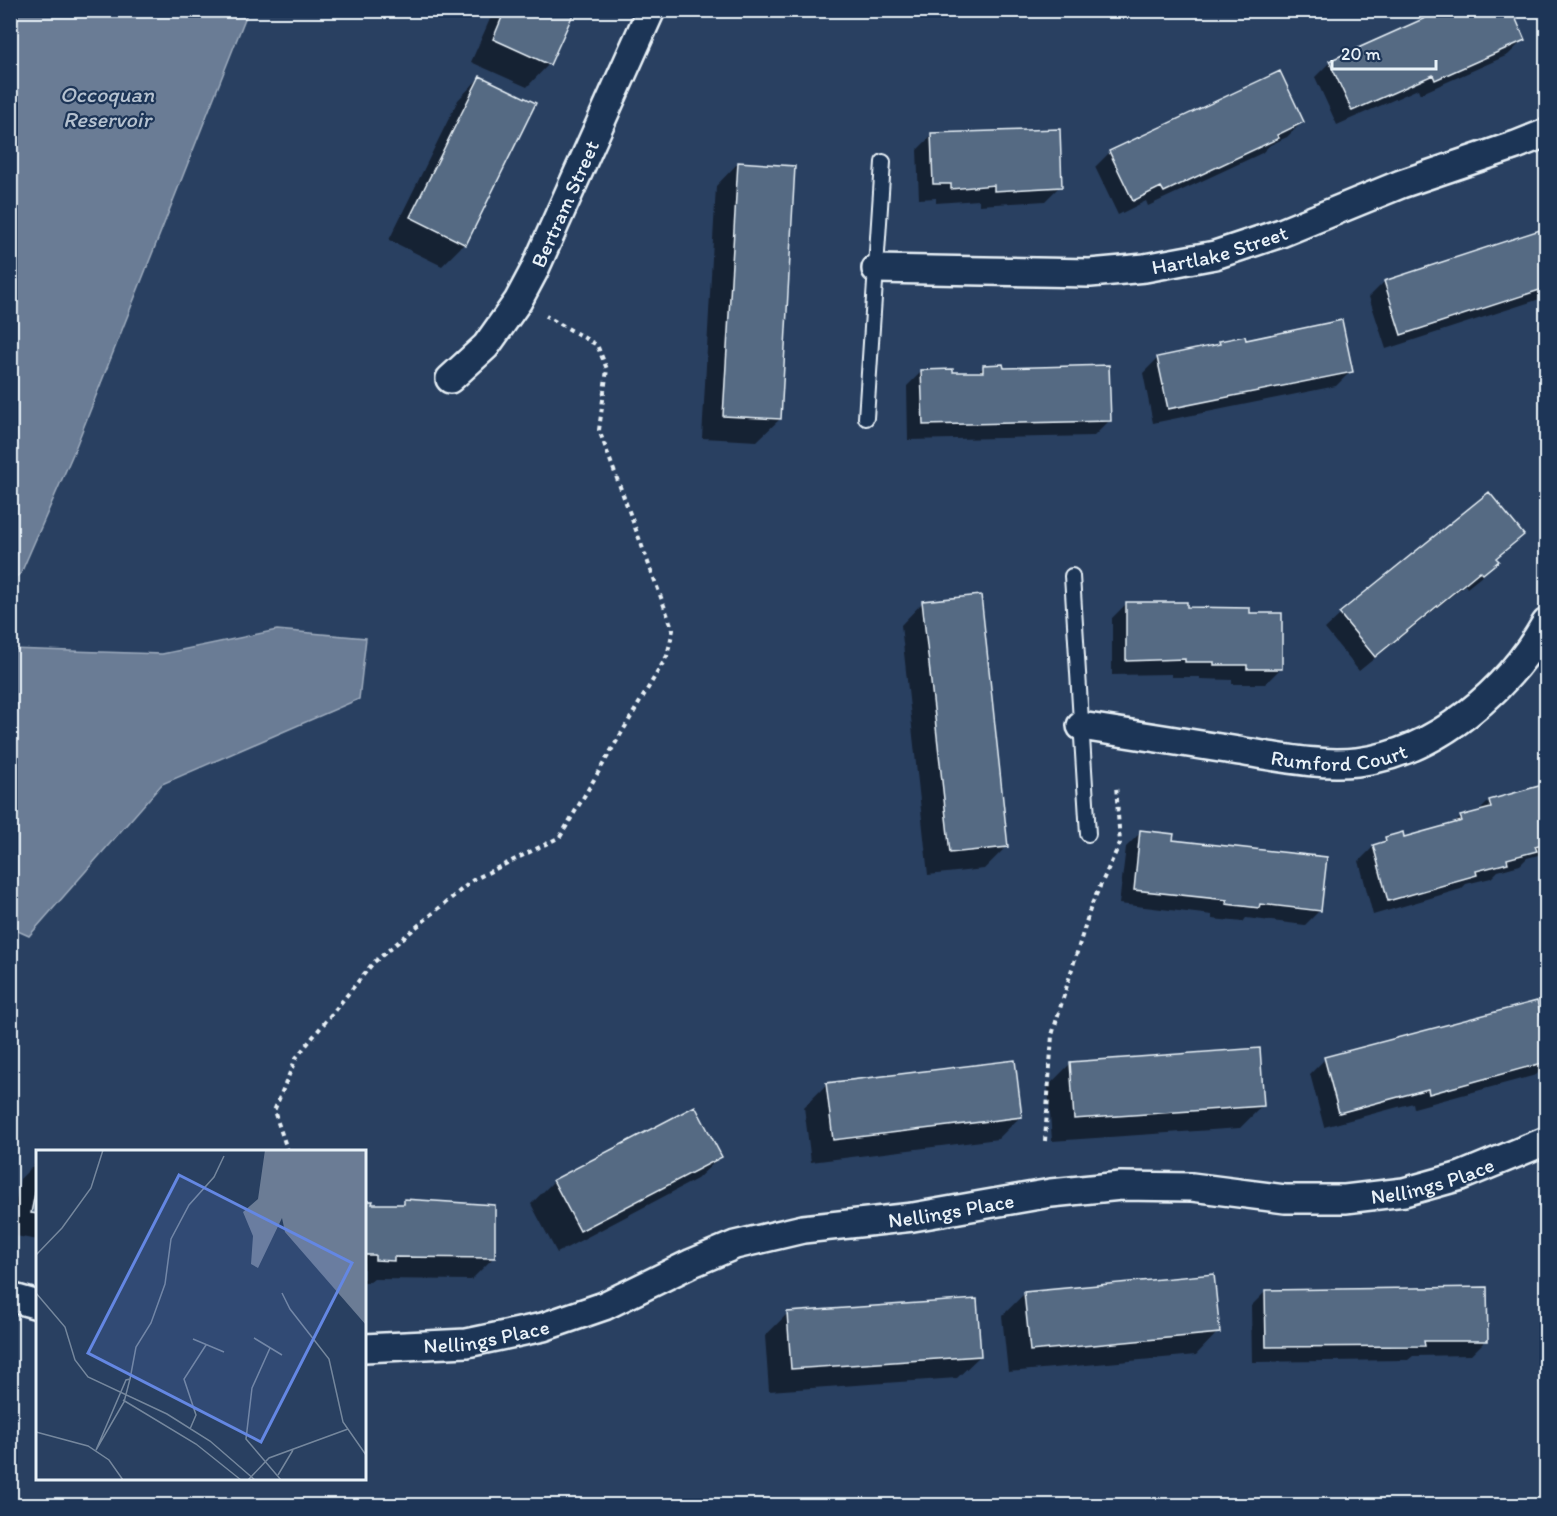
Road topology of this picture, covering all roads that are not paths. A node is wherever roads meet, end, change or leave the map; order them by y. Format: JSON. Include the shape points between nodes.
{"nodes":[{"id":1,"x":651,"y":10,"type":"edge"},
{"id":2,"x":1546,"y":133,"type":"edge"},
{"id":3,"x":883,"y":162,"type":"dead end"},
{"id":4,"x":876,"y":268,"type":"junction"},
{"id":5,"x":450,"y":379,"type":"dead end"},
{"id":6,"x":866,"y":418,"type":"dead end"},
{"id":7,"x":1072,"y":576,"type":"dead end"},
{"id":8,"x":1546,"y":623,"type":"edge"},
{"id":9,"x":1081,"y":726,"type":"junction"},
{"id":10,"x":1088,"y":834,"type":"dead end"},
{"id":11,"x":1546,"y":1141,"type":"edge"},
{"id":12,"x":10,"y":1297,"type":"edge"},
{"id":13,"x":36,"y":1304,"type":"edge"},
{"id":14,"x":366,"y":1348,"type":"edge"}],
"edges":[{"from":1,"to":5,"type":"street","name":"Bertram Street","via":[[518,301],[486,346]]},
{"from":2,"to":4,"type":"street","name":"Hartlake Street","via":[[1215,255],[1090,273]]},
{"from":3,"to":4,"type":"lane"},
{"from":4,"to":6,"type":"lane"},
{"from":7,"to":9,"type":"lane"},
{"from":8,"to":9,"type":"street","name":"Rumford Court","via":[[1506,678],[1466,716],[1436,736],[1398,753],[1358,762],[1316,763]]},
{"from":9,"to":10,"type":"lane"},
{"from":11,"to":14,"type":"street","name":"Nellings Place","via":[[1461,1176],[1404,1192],[1344,1199],[1285,1199],[1192,1187],[1121,1186],[803,1229],[735,1245],[604,1306],[543,1327],[467,1342]]},
{"from":12,"to":13,"type":"street"}]}
